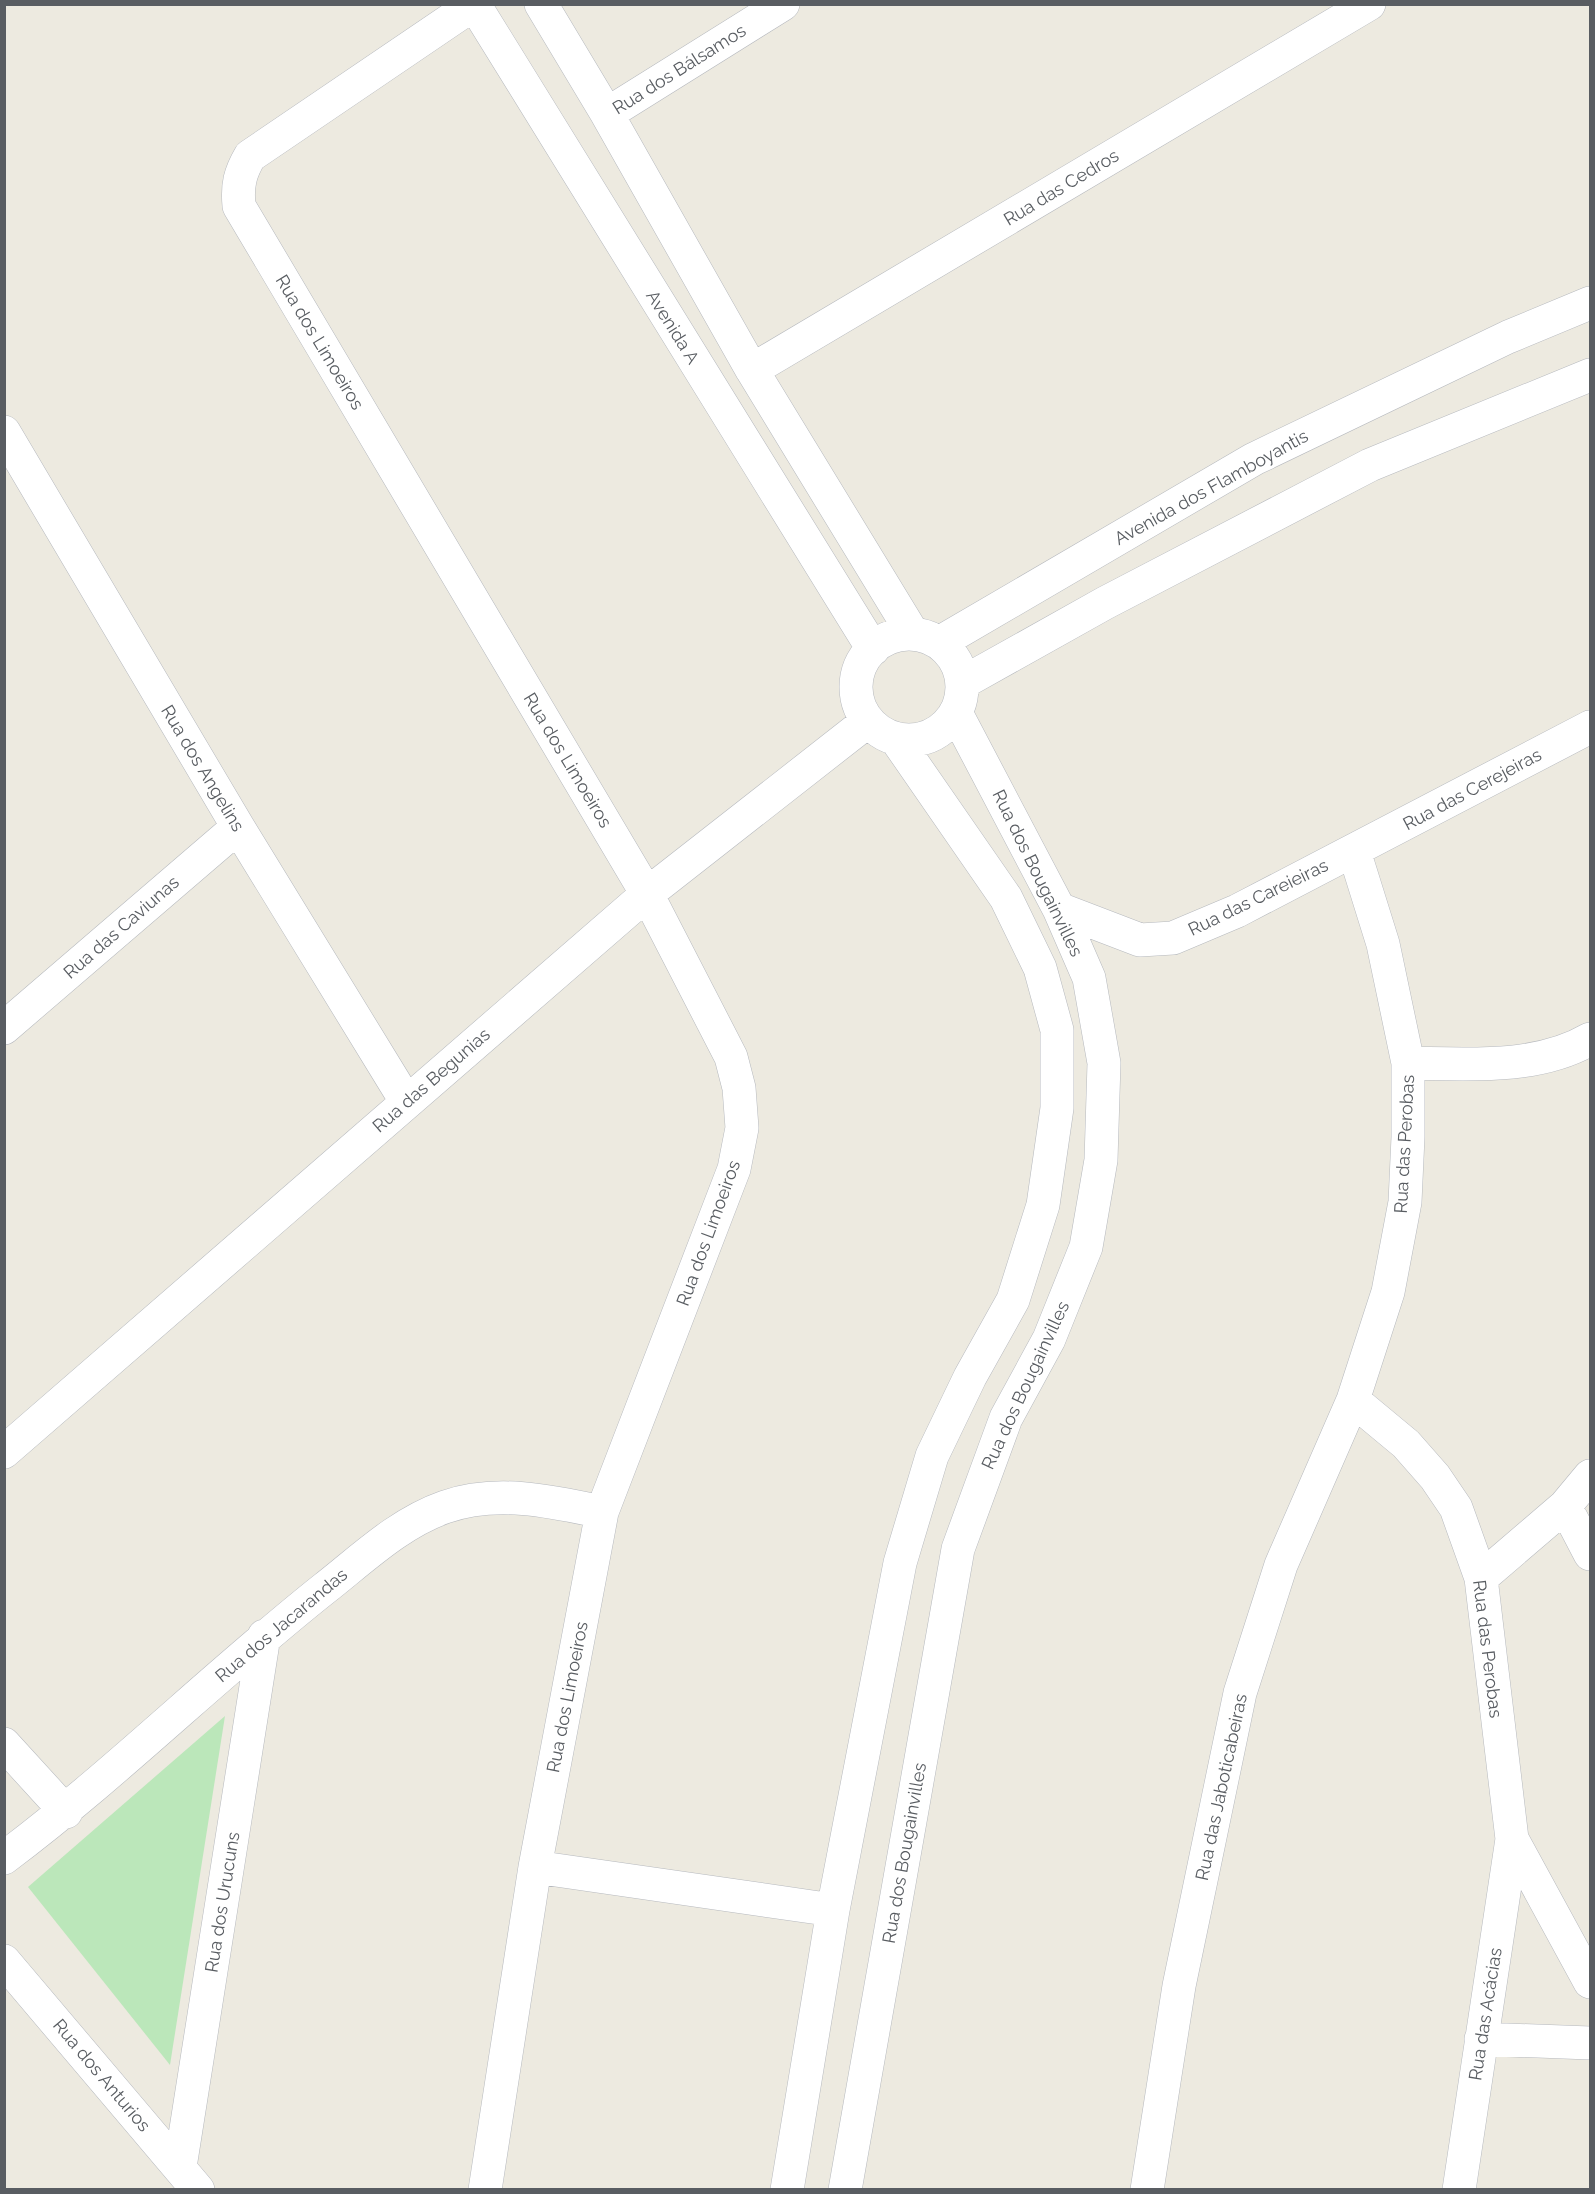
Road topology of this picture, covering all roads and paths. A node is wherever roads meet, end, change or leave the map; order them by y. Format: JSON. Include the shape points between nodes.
{"nodes":[{"id":1,"x":474,"y":4,"type":"edge"},
{"id":2,"x":541,"y":4,"type":"edge"},
{"id":3,"x":783,"y":4,"type":"edge"},
{"id":4,"x":1369,"y":4,"type":"edge"},
{"id":5,"x":606,"y":114,"type":"junction"},
{"id":6,"x":1590,"y":303,"type":"edge"},
{"id":7,"x":752,"y":370,"type":"junction"},
{"id":8,"x":1590,"y":375,"type":"edge"},
{"id":9,"x":4,"y":432,"type":"edge"},
{"id":10,"x":926,"y":639,"type":"junction"},
{"id":11,"x":873,"y":649,"type":"junction"},
{"id":12,"x":959,"y":698,"type":"junction"},
{"id":13,"x":868,"y":721,"type":"junction"},
{"id":14,"x":1590,"y":727,"type":"edge"},
{"id":15,"x":896,"y":739,"type":"junction"},
{"id":16,"x":238,"y":827,"type":"junction"},
{"id":17,"x":1354,"y":851,"type":"junction"},
{"id":18,"x":647,"y":894,"type":"junction"},
{"id":19,"x":1059,"y":909,"type":"junction"},
{"id":20,"x":6,"y":1023,"type":"edge"},
{"id":21,"x":1590,"y":1040,"type":"edge"},
{"id":22,"x":1408,"y":1063,"type":"junction"},
{"id":23,"x":406,"y":1101,"type":"junction"},
{"id":24,"x":1353,"y":1400,"type":"junction"},
{"id":25,"x":4,"y":1452,"type":"edge"},
{"id":26,"x":1590,"y":1476,"type":"edge"},
{"id":27,"x":1565,"y":1506,"type":"junction"},
{"id":28,"x":602,"y":1512,"type":"junction"},
{"id":29,"x":1590,"y":1554,"type":"edge"},
{"id":30,"x":1481,"y":1578,"type":"junction"},
{"id":31,"x":264,"y":1636,"type":"junction"},
{"id":32,"x":4,"y":1744,"type":"edge"},
{"id":33,"x":66,"y":1812,"type":"junction"},
{"id":34,"x":1512,"y":1839,"type":"junction"},
{"id":35,"x":4,"y":1858,"type":"edge"},
{"id":36,"x":536,"y":1867,"type":"junction"},
{"id":37,"x":832,"y":1911,"type":"junction"},
{"id":38,"x":4,"y":1960,"type":"edge"},
{"id":39,"x":1590,"y":1982,"type":"edge"},
{"id":40,"x":1481,"y":2039,"type":"junction"},
{"id":41,"x":1590,"y":2043,"type":"edge"},
{"id":42,"x":189,"y":2178,"type":"edge"},
{"id":43,"x":485,"y":2190,"type":"edge"},
{"id":44,"x":787,"y":2190,"type":"edge"},
{"id":45,"x":845,"y":2190,"type":"edge"},
{"id":46,"x":1147,"y":2190,"type":"edge"},
{"id":47,"x":1459,"y":2190,"type":"edge"}],
"edges":[{"from":1,"to":11,"type":"street","name":"Avenida A"},
{"from":1,"to":18,"type":"street","name":"Rua dos Limoeiros","via":[[250,156],[241,171],[238,206]]},
{"from":2,"to":5,"type":"street"},
{"from":3,"to":5,"type":"street","name":"Rua dos Bálsamos"},
{"from":4,"to":7,"type":"street","name":"Rua das Cedros"},
{"from":5,"to":7,"type":"street"},
{"from":6,"to":10,"type":"street","name":"Avenida dos Flamboyantis","via":[[1508,337],[1254,459]]},
{"from":7,"to":10,"type":"street"},
{"from":8,"to":12,"type":"street","via":[[1370,465],[1105,603]]},
{"from":9,"to":16,"type":"street","name":"Rua dos Angelins"},
{"from":10,"to":11,"type":"street","name":"Avenida dos Flamboyantis","via":[[884,640]]},
{"from":10,"to":12,"type":"street","via":[[951,654],[959,668]]},
{"from":11,"to":13,"type":"street","via":[[863,662],[857,684],[860,708]]},
{"from":12,"to":15,"type":"street","via":[[937,733],[910,741]]},
{"from":12,"to":19,"type":"street","name":"Rua dos Bougainvilles"},
{"from":13,"to":15,"type":"street","via":[[881,733]]},
{"from":13,"to":18,"type":"street","name":"Rua das Begunias"},
{"from":14,"to":17,"type":"street","name":"Rua das Cerejeiras"},
{"from":15,"to":37,"type":"street","via":[[1006,898],[1040,968],[1057,1030],[1058,1108],[1043,1204],[1013,1300],[932,1456],[900,1563]]},
{"from":16,"to":20,"type":"street","name":"Rua das Caviunas"},
{"from":16,"to":23,"type":"street","name":"Rua dos Angelins"},
{"from":17,"to":19,"type":"street","name":"Rua das Careieiras","via":[[1238,911],[1173,938],[1140,940]]},
{"from":17,"to":22,"type":"street","name":"Rua das Perobas","via":[[1383,944]]},
{"from":18,"to":23,"type":"street","name":"Rua das Begunias"},
{"from":18,"to":28,"type":"street","name":"Rua dos Limoeiros","via":[[730,1057],[739,1088],[742,1128],[734,1169]]},
{"from":19,"to":45,"type":"street","name":"Rua dos Bougainvilles","via":[[1089,978],[1104,1063],[1098,1182],[1086,1247],[1049,1339],[1006,1418],[958,1549]]},
{"from":21,"to":22,"type":"street","via":[[1548,1055],[1499,1064]]},
{"from":22,"to":24,"type":"street","name":"Rua das Perobas","via":[[1405,1202],[1388,1292]]},
{"from":23,"to":25,"type":"street","name":"Rua das Begunias"},
{"from":24,"to":30,"type":"street","name":"Rua das Perobas","via":[[1406,1444],[1435,1477],[1456,1508]]},
{"from":24,"to":46,"type":"street","name":"Rua das Jaboticabeiras","via":[[1281,1565],[1240,1693],[1179,1986]]},
{"from":26,"to":27,"type":"street"},
{"from":27,"to":29,"type":"street"},
{"from":27,"to":30,"type":"street"},
{"from":28,"to":31,"type":"street","name":"Rua dos Jacarandas","via":[[538,1498],[496,1498],[446,1507],[404,1526]]},
{"from":28,"to":36,"type":"street","name":"Rua dos Limoeiros"},
{"from":30,"to":34,"type":"street","name":"Rua das Perobas"},
{"from":31,"to":33,"type":"street","name":"Rua dos Jacarandas"},
{"from":31,"to":42,"type":"street","name":"Rua dos Urucuns"},
{"from":32,"to":33,"type":"street"},
{"from":33,"to":35,"type":"street","name":"Rua dos Jacarandas"},
{"from":34,"to":39,"type":"street","name":"Rua das Perobas"},
{"from":34,"to":40,"type":"street","name":"Rua das Acácias"},
{"from":36,"to":37,"type":"street"},
{"from":36,"to":43,"type":"street","name":"Rua dos Limoeiros"},
{"from":37,"to":44,"type":"street"},
{"from":38,"to":42,"type":"street","name":"Rua dos Anturios"},
{"from":40,"to":41,"type":"street"},
{"from":40,"to":47,"type":"street","name":"Rua das Acácias"}]}
